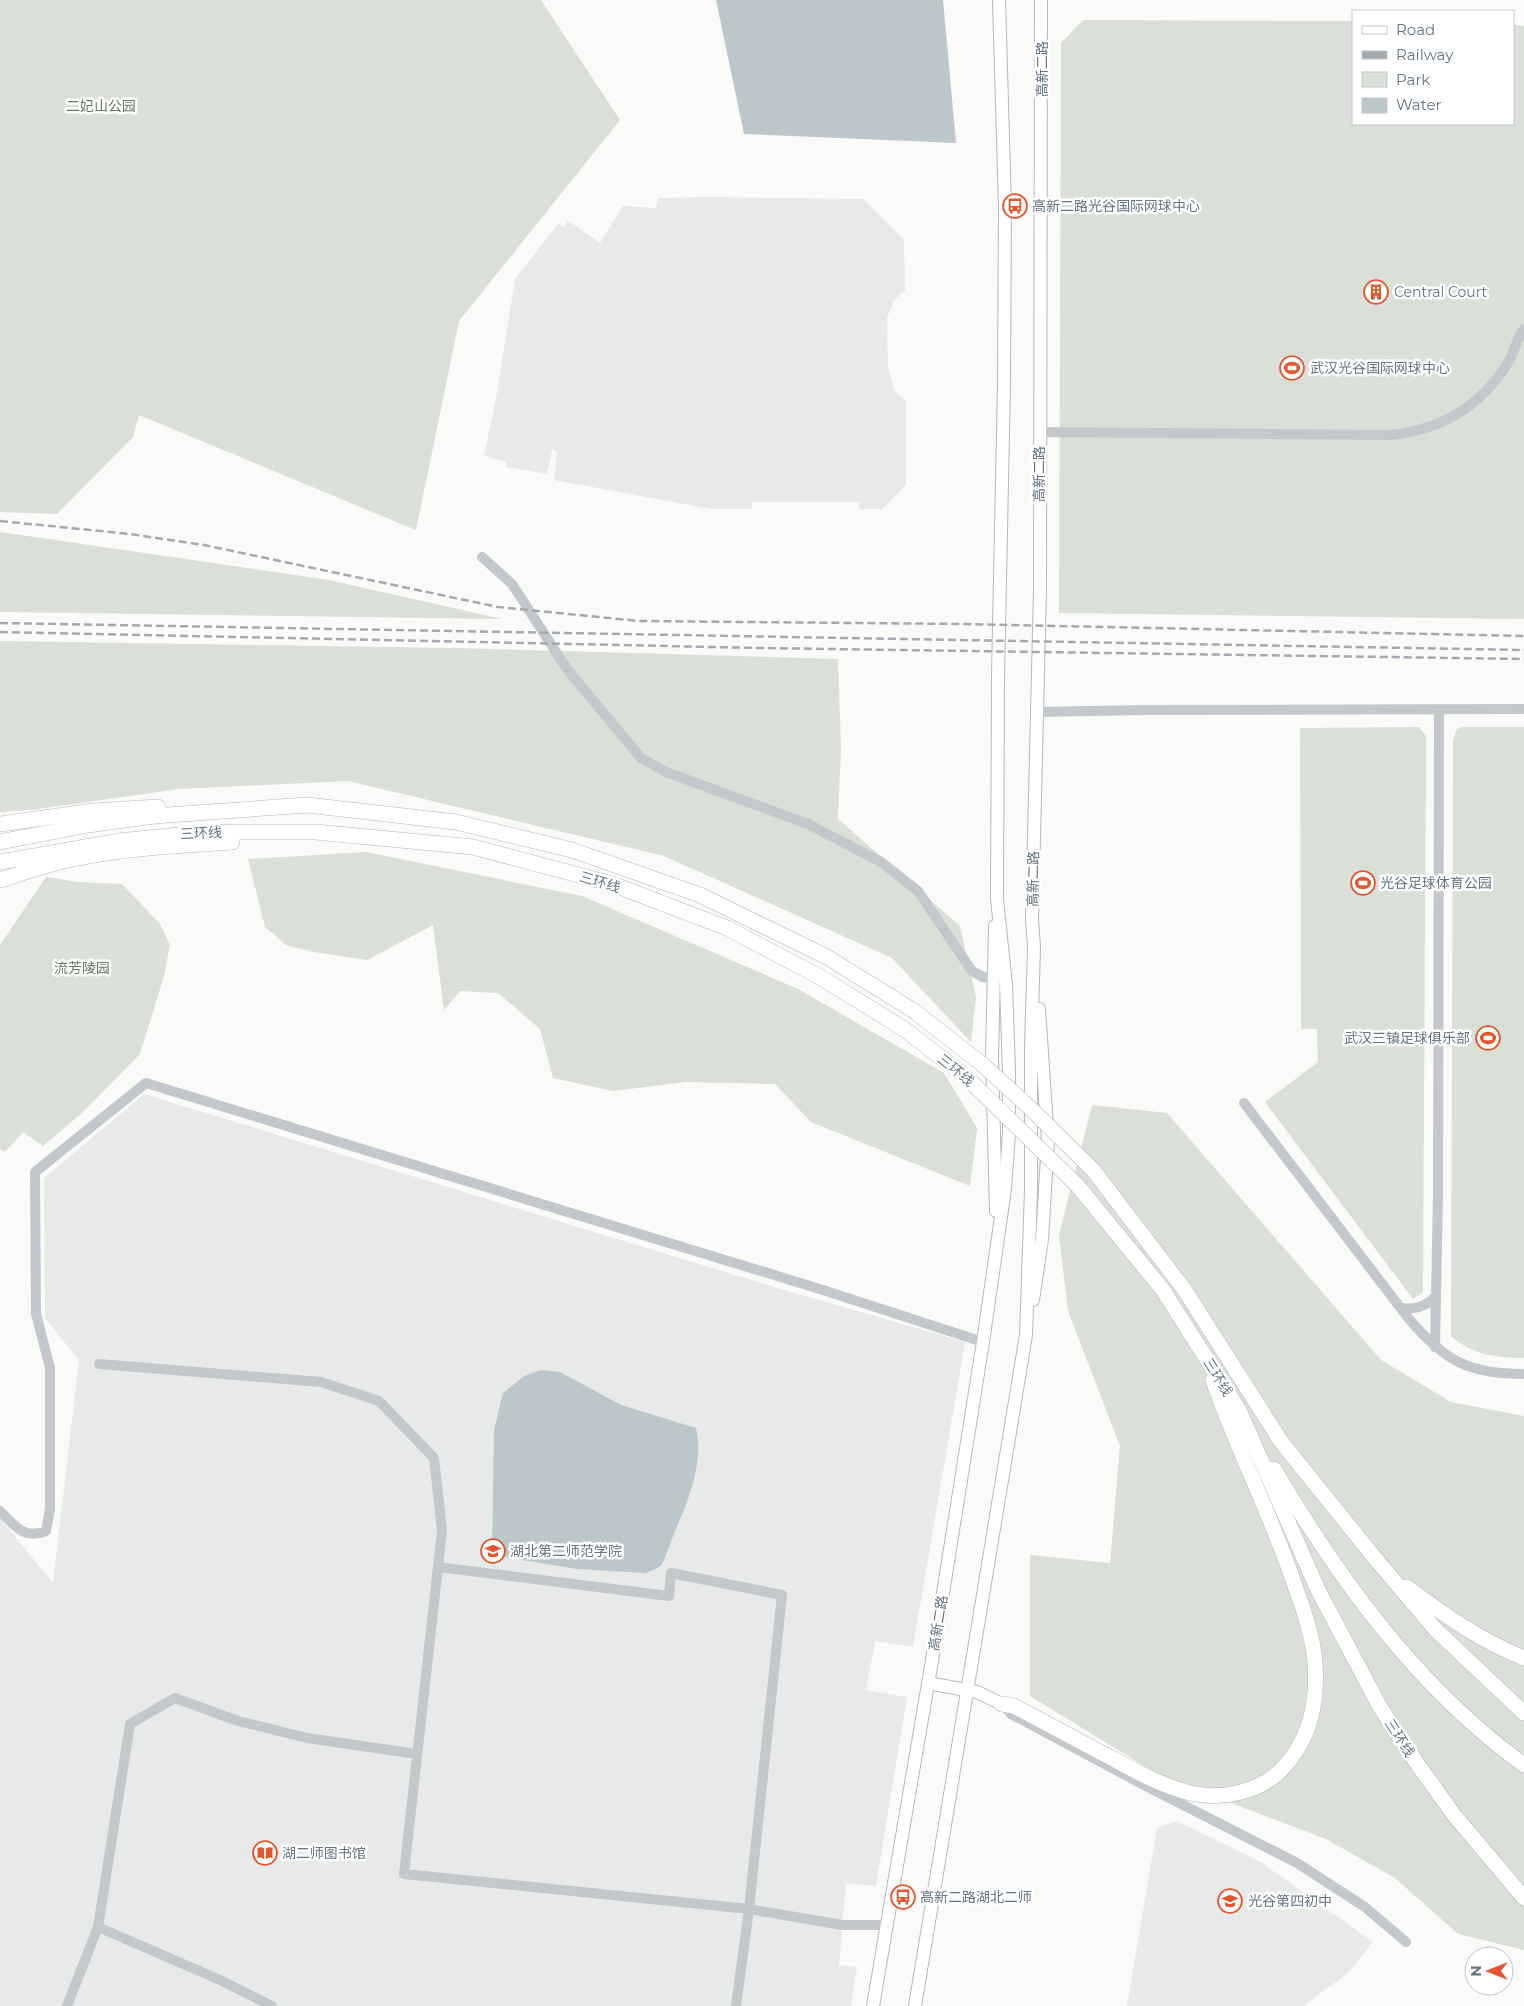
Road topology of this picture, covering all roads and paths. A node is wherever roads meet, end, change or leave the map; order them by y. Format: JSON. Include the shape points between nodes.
{"nodes":[{"id":1,"x":999,"y":0,"type":"edge"},
{"id":2,"x":1041,"y":0,"type":"edge"},
{"id":3,"x":1524,"y":329,"type":"edge"},
{"id":4,"x":1039,"y":432,"type":"junction"},
{"id":5,"x":482,"y":557,"type":"dead end"},
{"id":6,"x":1439,"y":709,"type":"junction"},
{"id":7,"x":1524,"y":709,"type":"edge"},
{"id":8,"x":1037,"y":712,"type":"junction"},
{"id":9,"x":237,"y":811,"type":"junction"},
{"id":10,"x":0,"y":824,"type":"edge"},
{"id":11,"x":316,"y":832,"type":"junction"},
{"id":12,"x":0,"y":842,"type":"edge"},
{"id":13,"x":0,"y":862,"type":"edge"},
{"id":14,"x":0,"y":880,"type":"edge"},
{"id":15,"x":997,"y":899,"type":"junction"},
{"id":16,"x":994,"y":979,"type":"junction"},
{"id":17,"x":1244,"y":1103,"type":"dead end"},
{"id":18,"x":997,"y":1239,"type":"junction"},
{"id":19,"x":1436,"y":1296,"type":"junction"},
{"id":20,"x":1401,"y":1308,"type":"junction"},
{"id":21,"x":983,"y":1342,"type":"junction"},
{"id":22,"x":1435,"y":1347,"type":"junction"},
{"id":23,"x":1204,"y":1355,"type":"junction"},
{"id":24,"x":99,"y":1364,"type":"dead end"},
{"id":25,"x":1524,"y":1374,"type":"edge"},
{"id":26,"x":1238,"y":1410,"type":"junction"},
{"id":27,"x":0,"y":1511,"type":"edge"},
{"id":28,"x":1379,"y":1563,"type":"junction"},
{"id":29,"x":438,"y":1567,"type":"junction"},
{"id":30,"x":1524,"y":1658,"type":"edge"},
{"id":31,"x":1467,"y":1661,"type":"junction"},
{"id":32,"x":928,"y":1683,"type":"junction"},
{"id":33,"x":968,"y":1690,"type":"junction"},
{"id":34,"x":1524,"y":1703,"type":"edge"},
{"id":35,"x":1002,"y":1704,"type":"junction"},
{"id":36,"x":1524,"y":1713,"type":"edge"},
{"id":37,"x":417,"y":1754,"type":"junction"},
{"id":38,"x":1524,"y":1765,"type":"edge"},
{"id":39,"x":1524,"y":1898,"type":"edge"},
{"id":40,"x":749,"y":1909,"type":"junction"},
{"id":41,"x":886,"y":1925,"type":"junction"},
{"id":42,"x":98,"y":1928,"type":"junction"},
{"id":43,"x":1406,"y":1942,"type":"dead end"},
{"id":44,"x":67,"y":2006,"type":"edge"},
{"id":45,"x":272,"y":2006,"type":"edge"},
{"id":46,"x":736,"y":2006,"type":"edge"},
{"id":47,"x":872,"y":2006,"type":"edge"},
{"id":48,"x":915,"y":2006,"type":"edge"}],
"edges":[{"from":1,"to":15,"type":"main road","name":"高新二路","via":[[1005,246]]},
{"from":2,"to":4,"type":"main road","name":"高新二路"},
{"from":3,"to":4,"type":"street","via":[[1508,363],[1481,397],[1461,413],[1415,432],[1390,436]]},
{"from":4,"to":8,"type":"main road","name":"高新二路"},
{"from":5,"to":16,"type":"street","via":[[512,584],[567,669],[641,758],[666,772],[808,824],[881,862],[918,892],[972,971]]},
{"from":6,"to":7,"type":"street"},
{"from":6,"to":8,"type":"street"},
{"from":6,"to":19,"type":"street"},
{"from":8,"to":33,"type":"main road","name":"高新二路","via":[[1026,1335]]},
{"from":9,"to":10,"type":"highway","via":[[152,807],[92,811]]},
{"from":9,"to":12,"type":"highway","name":"三环线","via":[[107,822]]},
{"from":9,"to":28,"type":"highway","name":"三环线","bridge":true,"via":[[307,806],[456,822],[572,850],[700,895],[827,957],[914,1012],[982,1064],[1093,1170],[1184,1289],[1282,1443]]},
{"from":11,"to":13,"type":"highway","name":"三环线","via":[[158,836]]},
{"from":11,"to":14,"type":"highway","via":[[95,855],[42,866]]},
{"from":11,"to":23,"type":"highway","name":"三环线","bridge":true,"via":[[473,847],[612,884],[728,928],[820,977],[904,1029],[965,1076],[1077,1185],[1163,1290]]},
{"from":15,"to":16,"type":"main road","name":"高新二路"},
{"from":15,"to":18,"type":"main road","name":"高新二路","via":[[1006,985],[1010,1080],[1009,1133]]},
{"from":16,"to":18,"type":"main road","name":"高新二路","via":[[992,1058]]},
{"from":17,"to":20,"type":"street"},
{"from":18,"to":21,"type":"main road","name":"高新二路"},
{"from":19,"to":20,"type":"street","via":[[1418,1308]]},
{"from":19,"to":22,"type":"street"},
{"from":20,"to":22,"type":"street"},
{"from":21,"to":27,"type":"street","via":[[146,1083],[35,1172],[36,1314],[50,1368],[50,1509],[46,1531],[38,1534],[20,1532]]},
{"from":21,"to":32,"type":"main road","name":"高新二路"},
{"from":22,"to":25,"type":"street","via":[[1460,1364],[1476,1370]]},
{"from":23,"to":26,"type":"highway","name":"三环线"},
{"from":23,"to":35,"type":"highway","via":[[1220,1402],[1269,1513],[1311,1638],[1316,1686],[1309,1728],[1301,1745],[1278,1774],[1263,1784],[1228,1795],[1201,1795],[1146,1776],[1014,1706]]},
{"from":24,"to":29,"type":"street","via":[[321,1382],[379,1402],[434,1458],[442,1530]]},
{"from":26,"to":38,"type":"highway","via":[[1309,1528],[1365,1607],[1435,1688],[1469,1721]]},
{"from":26,"to":39,"type":"highway","name":"三环线","via":[[1318,1590],[1380,1707],[1454,1815]]},
{"from":28,"to":30,"type":"highway","via":[[1446,1616],[1503,1650]]},
{"from":28,"to":31,"type":"highway","name":"三环线"},
{"from":29,"to":37,"type":"street"},
{"from":29,"to":40,"type":"street","via":[[669,1596],[672,1572],[782,1595]]},
{"from":31,"to":34,"type":"highway"},
{"from":31,"to":36,"type":"highway","name":"三环线"},
{"from":32,"to":33,"type":"main road"},
{"from":32,"to":41,"type":"main road","name":"高新二路"},
{"from":33,"to":35,"type":"main road"},
{"from":33,"to":48,"type":"main road","name":"高新二路"},
{"from":35,"to":43,"type":"street","via":[[1012,1714],[1061,1741],[1297,1862],[1365,1907]]},
{"from":37,"to":40,"type":"street","via":[[404,1874]]},
{"from":37,"to":42,"type":"street","via":[[307,1738],[238,1721],[175,1698],[130,1724]]},
{"from":40,"to":41,"type":"street","via":[[842,1924]]},
{"from":40,"to":46,"type":"street"},
{"from":41,"to":47,"type":"main road","name":"高新二路"},
{"from":42,"to":44,"type":"street"},
{"from":42,"to":45,"type":"street"}]}
